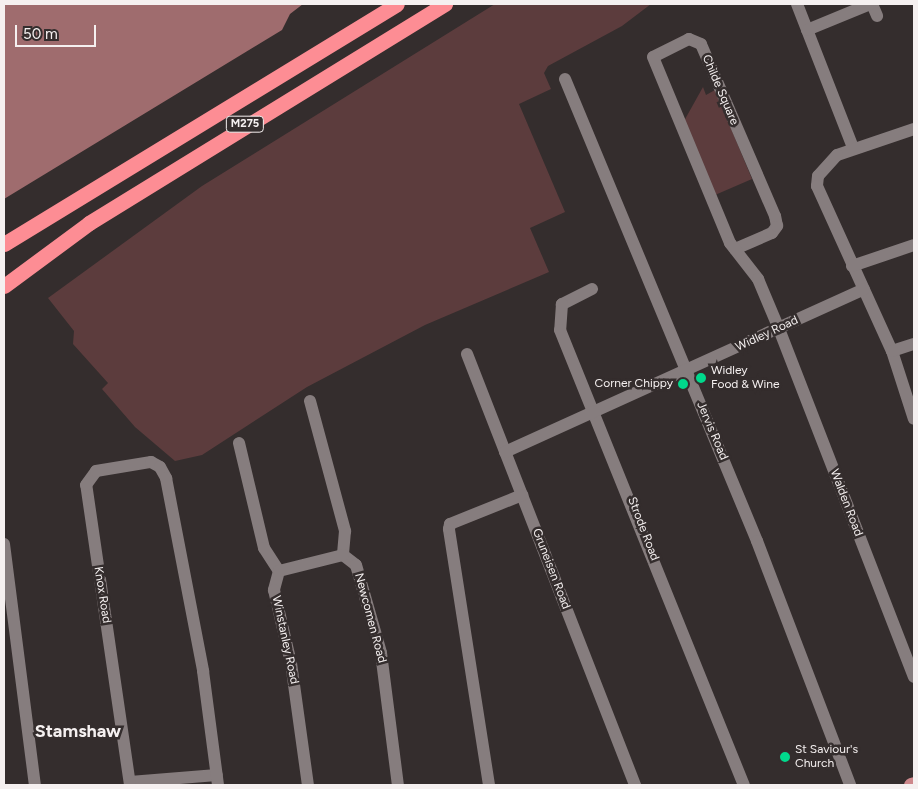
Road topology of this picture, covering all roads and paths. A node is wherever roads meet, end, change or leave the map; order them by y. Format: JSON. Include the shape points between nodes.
{"nodes":[{"id":1,"x":397,"y":4,"type":"edge"},
{"id":2,"x":445,"y":4,"type":"edge"},
{"id":3,"x":797,"y":4,"type":"edge"},
{"id":4,"x":873,"y":8,"type":"edge"},
{"id":5,"x":807,"y":30,"type":"junction"},
{"id":6,"x":565,"y":79,"type":"dead end"},
{"id":7,"x":914,"y":129,"type":"edge"},
{"id":8,"x":854,"y":148,"type":"junction"},
{"id":9,"x":30,"y":229,"type":"junction"},
{"id":10,"x":4,"y":244,"type":"edge"},
{"id":11,"x":914,"y":246,"type":"edge"},
{"id":12,"x":736,"y":249,"type":"junction"},
{"id":13,"x":50,"y":251,"type":"junction"},
{"id":14,"x":4,"y":252,"type":"edge"},
{"id":15,"x":852,"y":266,"type":"junction"},
{"id":16,"x":4,"y":286,"type":"edge"},
{"id":17,"x":592,"y":289,"type":"dead end"},
{"id":18,"x":864,"y":289,"type":"junction"},
{"id":19,"x":554,"y":298,"type":"dead end"},
{"id":20,"x":4,"y":300,"type":"edge"},
{"id":21,"x":560,"y":315,"type":"junction"},
{"id":22,"x":779,"y":329,"type":"junction"},
{"id":23,"x":914,"y":344,"type":"edge"},
{"id":24,"x":892,"y":351,"type":"junction"},
{"id":25,"x":466,"y":354,"type":"dead end"},
{"id":26,"x":687,"y":371,"type":"junction"},
{"id":27,"x":310,"y":401,"type":"dead end"},
{"id":28,"x":597,"y":411,"type":"junction"},
{"id":29,"x":914,"y":419,"type":"edge"},
{"id":30,"x":239,"y":443,"type":"dead end"},
{"id":31,"x":505,"y":452,"type":"junction"},
{"id":32,"x":522,"y":495,"type":"junction"},
{"id":33,"x":4,"y":544,"type":"edge"},
{"id":34,"x":343,"y":555,"type":"junction"},
{"id":35,"x":280,"y":572,"type":"junction"},
{"id":36,"x":914,"y":677,"type":"edge"},
{"id":37,"x":218,"y":780,"type":"edge"},
{"id":38,"x":130,"y":784,"type":"edge"},
{"id":39,"x":914,"y":784,"type":"edge"},
{"id":40,"x":35,"y":785,"type":"edge"},
{"id":41,"x":308,"y":785,"type":"edge"},
{"id":42,"x":398,"y":785,"type":"edge"},
{"id":43,"x":489,"y":785,"type":"edge"},
{"id":44,"x":635,"y":785,"type":"edge"},
{"id":45,"x":744,"y":785,"type":"edge"},
{"id":46,"x":850,"y":785,"type":"edge"},
{"id":47,"x":911,"y":785,"type":"edge"}],
"edges":[{"from":1,"to":9,"type":"highway","number":"M275"},
{"from":2,"to":13,"type":"highway","number":"M275","via":[[218,140]]},
{"from":3,"to":5,"type":"street"},
{"from":4,"to":5,"type":"street"},
{"from":5,"to":8,"type":"street"},
{"from":6,"to":26,"type":"street","name":"Jervis Road"},
{"from":7,"to":8,"type":"street"},
{"from":8,"to":15,"type":"street","via":[[837,155],[818,176],[820,202]]},
{"from":9,"to":10,"type":"highway","number":"M275"},
{"from":9,"to":14,"type":"highway","number":"M275"},
{"from":11,"to":15,"type":"street"},
{"from":12,"to":12,"type":"street","name":"Childe Square","via":[[772,232],[777,226],[775,216],[700,44],[689,39],[653,57]]},
{"from":12,"to":22,"type":"street","name":"Childe Square","via":[[758,279]]},
{"from":13,"to":16,"type":"highway","number":"M275"},
{"from":13,"to":20,"type":"highway","number":"M275"},
{"from":15,"to":18,"type":"street"},
{"from":17,"to":21,"type":"street","via":[[565,301]]},
{"from":18,"to":22,"type":"street","name":"Widley Road"},
{"from":18,"to":24,"type":"street"},
{"from":19,"to":21,"type":"street"},
{"from":21,"to":28,"type":"street","name":"Strode Road","via":[[560,330]]},
{"from":22,"to":26,"type":"street","name":"Widley Road"},
{"from":22,"to":36,"type":"street","name":"Walden Road"},
{"from":23,"to":24,"type":"street"},
{"from":24,"to":29,"type":"street"},
{"from":25,"to":31,"type":"street","name":"Gruneisen Road"},
{"from":26,"to":28,"type":"street","name":"Widley Road"},
{"from":26,"to":46,"type":"street","name":"Jervis Road"},
{"from":27,"to":34,"type":"street","via":[[345,531]]},
{"from":28,"to":31,"type":"street","name":"Widley Road"},
{"from":28,"to":45,"type":"street","name":"Strode Road"},
{"from":30,"to":35,"type":"street","via":[[264,548]]},
{"from":31,"to":32,"type":"street","name":"Gruneisen Road"},
{"from":32,"to":43,"type":"street","via":[[450,524],[449,529],[470,636]]},
{"from":32,"to":44,"type":"street","name":"Gruneisen Road"},
{"from":33,"to":40,"type":"street"},
{"from":34,"to":35,"type":"street"},
{"from":34,"to":42,"type":"street","name":"Newcomen Road","via":[[356,565],[381,653]]},
{"from":35,"to":41,"type":"street","name":"Winstanley Road","via":[[274,590],[291,663]]},
{"from":37,"to":38,"type":"street"},
{"from":37,"to":38,"type":"street","name":"Knox Road","via":[[198,643],[166,478],[158,465],[100,470],[90,475],[86,484]]},
{"from":39,"to":47,"type":"main road"}]}
